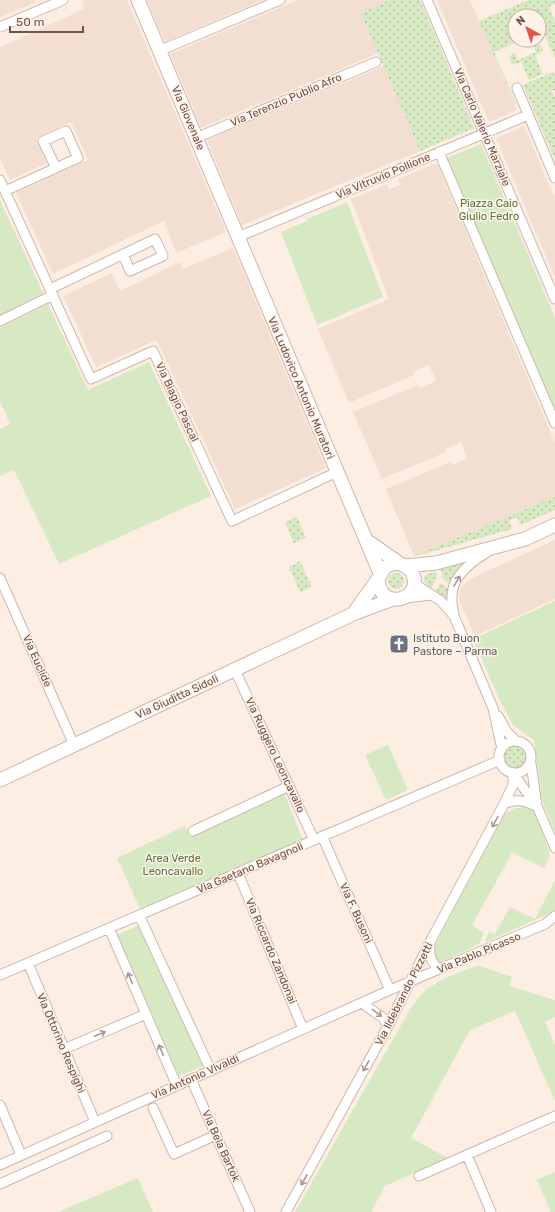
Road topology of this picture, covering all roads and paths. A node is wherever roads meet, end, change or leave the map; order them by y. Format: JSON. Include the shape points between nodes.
{"nodes":[{"id":1,"x":63,"y":0,"type":"edge"},
{"id":2,"x":138,"y":0,"type":"edge"},
{"id":3,"x":280,"y":0,"type":"edge"},
{"id":4,"x":427,"y":0,"type":"edge"},
{"id":5,"x":41,"y":4,"type":"edge"},
{"id":6,"x":0,"y":26,"type":"edge"},
{"id":7,"x":159,"y":51,"type":"junction"},
{"id":8,"x":376,"y":62,"type":"dead end"},
{"id":9,"x":517,"y":88,"type":"dead end"},
{"id":10,"x":528,"y":115,"type":"junction"},
{"id":11,"x":484,"y":134,"type":"junction"},
{"id":12,"x":196,"y":138,"type":"junction"},
{"id":13,"x":439,"y":152,"type":"junction"},
{"id":14,"x":56,"y":168,"type":"dead end"},
{"id":15,"x":555,"y":178,"type":"edge"},
{"id":16,"x":0,"y":180,"type":"edge"},
{"id":17,"x":5,"y":191,"type":"junction"},
{"id":18,"x":238,"y":237,"type":"junction"},
{"id":19,"x":122,"y":254,"type":"dead end"},
{"id":20,"x":51,"y":292,"type":"junction"},
{"id":21,"x":555,"y":299,"type":"edge"},
{"id":22,"x":0,"y":321,"type":"edge"},
{"id":23,"x":555,"y":423,"type":"edge"},
{"id":24,"x":337,"y":472,"type":"junction"},
{"id":25,"x":555,"y":525,"type":"edge"},
{"id":26,"x":365,"y":539,"type":"junction"},
{"id":27,"x":504,"y":545,"type":"junction"},
{"id":28,"x":436,"y":563,"type":"junction"},
{"id":29,"x":402,"y":564,"type":"junction"},
{"id":30,"x":380,"y":576,"type":"junction"},
{"id":31,"x":0,"y":578,"type":"edge"},
{"id":32,"x":415,"y":582,"type":"junction"},
{"id":33,"x":431,"y":595,"type":"junction"},
{"id":34,"x":399,"y":598,"type":"junction"},
{"id":35,"x":353,"y":614,"type":"junction"},
{"id":36,"x":455,"y":619,"type":"junction"},
{"id":37,"x":235,"y":670,"type":"junction"},
{"id":38,"x":493,"y":708,"type":"junction"},
{"id":39,"x":516,"y":741,"type":"junction"},
{"id":40,"x":74,"y":745,"type":"junction"},
{"id":41,"x":502,"y":749,"type":"junction"},
{"id":42,"x":500,"y":760,"type":"junction"},
{"id":43,"x":531,"y":762,"type":"junction"},
{"id":44,"x":513,"y":773,"type":"junction"},
{"id":45,"x":0,"y":780,"type":"edge"},
{"id":46,"x":289,"y":786,"type":"junction"},
{"id":47,"x":504,"y":804,"type":"junction"},
{"id":48,"x":537,"y":806,"type":"junction"},
{"id":49,"x":193,"y":831,"type":"dead end"},
{"id":50,"x":318,"y":838,"type":"junction"},
{"id":51,"x":554,"y":842,"type":"edge"},
{"id":52,"x":238,"y":872,"type":"junction"},
{"id":53,"x":139,"y":915,"type":"junction"},
{"id":54,"x":555,"y":916,"type":"edge"},
{"id":55,"x":545,"y":924,"type":"junction"},
{"id":56,"x":555,"y":924,"type":"edge"},
{"id":57,"x":109,"y":928,"type":"junction"},
{"id":58,"x":431,"y":940,"type":"junction"},
{"id":59,"x":28,"y":963,"type":"junction"},
{"id":60,"x":439,"y":970,"type":"junction"},
{"id":61,"x":0,"y":975,"type":"edge"},
{"id":62,"x":410,"y":982,"type":"junction"},
{"id":63,"x":390,"y":990,"type":"junction"},
{"id":64,"x":362,"y":1003,"type":"junction"},
{"id":65,"x":146,"y":1014,"type":"junction"},
{"id":66,"x":388,"y":1026,"type":"junction"},
{"id":67,"x":303,"y":1029,"type":"junction"},
{"id":68,"x":64,"y":1049,"type":"junction"},
{"id":69,"x":210,"y":1070,"type":"junction"},
{"id":70,"x":191,"y":1079,"type":"junction"},
{"id":71,"x":177,"y":1086,"type":"junction"},
{"id":72,"x":0,"y":1105,"type":"edge"},
{"id":73,"x":153,"y":1108,"type":"dead end"},
{"id":74,"x":555,"y":1116,"type":"edge"},
{"id":75,"x":95,"y":1122,"type":"junction"},
{"id":76,"x":216,"y":1135,"type":"junction"},
{"id":77,"x":106,"y":1136,"type":"dead end"},
{"id":78,"x":21,"y":1155,"type":"junction"},
{"id":79,"x":467,"y":1155,"type":"junction"},
{"id":80,"x":0,"y":1165,"type":"edge"},
{"id":81,"x":419,"y":1176,"type":"dead end"},
{"id":82,"x":0,"y":1184,"type":"edge"},
{"id":83,"x":250,"y":1212,"type":"edge"},
{"id":84,"x":286,"y":1212,"type":"edge"},
{"id":85,"x":491,"y":1212,"type":"edge"}],
"edges":[{"from":1,"to":5,"type":"street"},
{"from":2,"to":7,"type":"street","name":"Via Giovenale"},
{"from":3,"to":7,"type":"street"},
{"from":4,"to":11,"type":"street","name":"Via Carlo Valerio Marziale"},
{"from":5,"to":6,"type":"street"},
{"from":7,"to":12,"type":"street","name":"Via Giovenale"},
{"from":8,"to":12,"type":"street","name":"Via Terenzio Publio Afro"},
{"from":9,"to":10,"type":"street"},
{"from":10,"to":11,"type":"street","name":"Via Vitruvio Pollione"},
{"from":10,"to":15,"type":"street"},
{"from":11,"to":13,"type":"street","name":"Via Vitruvio Pollione"},
{"from":11,"to":21,"type":"street","name":"Via Carlo Valerio Marziale"},
{"from":12,"to":18,"type":"street","name":"Via Giovenale"},
{"from":13,"to":18,"type":"street","name":"Via Vitruvio Pollione"},
{"from":13,"to":23,"type":"street"},
{"from":14,"to":17,"type":"street"},
{"from":16,"to":17,"type":"street","name":"Via Biagio Pascal"},
{"from":17,"to":20,"type":"street","name":"Via Biagio Pascal"},
{"from":18,"to":24,"type":"street","name":"Via Ludovico Antonio Muratori"},
{"from":19,"to":20,"type":"street"},
{"from":20,"to":22,"type":"street"},
{"from":20,"to":24,"type":"street","name":"Via Biagio Pascal","via":[[91,379],[153,351],[232,521]]},
{"from":24,"to":26,"type":"street","name":"Via Ludovico Antonio Muratori"},
{"from":25,"to":27,"type":"street","name":"Via Giuditta Sidoli","via":[[525,539]]},
{"from":26,"to":29,"type":"street"},
{"from":26,"to":30,"type":"street","name":"Via Ludovico Antonio Muratori"},
{"from":27,"to":28,"type":"street","name":"Via Giuditta Sidoli"},
{"from":36,"to":27,"type":"street","name":"Via Giuditta Sidoli","one_way":true,"via":[[452,595],[458,579],[474,561]]},
{"from":28,"to":29,"type":"street","name":"Via Giuditta Sidoli"},
{"from":28,"to":32,"type":"street","name":"Via Giuditta Sidoli"},
{"from":29,"to":30,"type":"street","name":"Via Giuditta Sidoli","via":[[387,566]]},
{"from":29,"to":32,"type":"street","via":[[413,574]]},
{"from":30,"to":34,"type":"street","via":[[380,589],[384,594]]},
{"from":30,"to":35,"type":"street","name":"Via Giuditta Sidoli"},
{"from":31,"to":40,"type":"street","name":"Via Euclide"},
{"from":32,"to":33,"type":"street"},
{"from":32,"to":34,"type":"street","name":"Via Giuditta Sidoli","via":[[410,594]]},
{"from":33,"to":34,"type":"street"},
{"from":33,"to":36,"type":"street","via":[[443,603]]},
{"from":34,"to":35,"type":"street","name":"Via Giuditta Sidoli"},
{"from":35,"to":37,"type":"street","name":"Via Giuditta Sidoli"},
{"from":36,"to":38,"type":"street"},
{"from":37,"to":40,"type":"street","name":"Via Giuditta Sidoli"},
{"from":37,"to":46,"type":"street","name":"Via Ruggero Leoncavallo"},
{"from":38,"to":39,"type":"street","via":[[507,732]]},
{"from":38,"to":41,"type":"street"},
{"from":39,"to":41,"type":"street","via":[[508,743]]},
{"from":39,"to":43,"type":"street","via":[[529,748]]},
{"from":40,"to":45,"type":"street","name":"Via Giuditta Sidoli"},
{"from":41,"to":42,"type":"street"},
{"from":42,"to":44,"type":"street","via":[[503,767]]},
{"from":42,"to":50,"type":"street","name":"Via Gaetano Bavagnoli"},
{"from":43,"to":44,"type":"street","via":[[522,772]]},
{"from":43,"to":48,"type":"street"},
{"from":44,"to":47,"type":"street","name":"Via Ildebrando Pizzetti","via":[[513,785]]},
{"from":44,"to":48,"type":"street"},
{"from":46,"to":49,"type":"street"},
{"from":46,"to":50,"type":"street","name":"Via Ruggero Leoncavallo"},
{"from":47,"to":48,"type":"street","via":[[512,800],[526,801]]},
{"from":47,"to":58,"type":"street","name":"Via Ildebrando Pizzetti","one_way":true},
{"from":48,"to":51,"type":"street"},
{"from":50,"to":52,"type":"street","name":"Via Gaetano Bavagnoli"},
{"from":50,"to":63,"type":"street","name":"Via F. Busoni"},
{"from":52,"to":53,"type":"street","name":"Via Gaetano Bavagnoli"},
{"from":52,"to":67,"type":"street","name":"Via Riccardo Zandonai"},
{"from":53,"to":57,"type":"street","name":"Via Gaetano Bavagnoli"},
{"from":53,"to":69,"type":"street"},
{"from":54,"to":55,"type":"street","name":"Via Pablo Picasso"},
{"from":55,"to":56,"type":"street","name":"Via Pablo Picasso"},
{"from":55,"to":60,"type":"street","name":"Via Pablo Picasso"},
{"from":57,"to":59,"type":"street","name":"Via Gaetano Bavagnoli"},
{"from":65,"to":57,"type":"street","one_way":true},
{"from":58,"to":60,"type":"street","via":[[429,955]]},
{"from":58,"to":62,"type":"street","name":"Via Ildebrando Pizzetti"},
{"from":59,"to":61,"type":"street","name":"Via Gaetano Bavagnoli"},
{"from":59,"to":68,"type":"street","name":"Via Ottorino Respighi"},
{"from":60,"to":62,"type":"street","name":"Via Pablo Picasso"},
{"from":62,"to":63,"type":"street","name":"Via Pablo Picasso"},
{"from":62,"to":66,"type":"street","name":"Via Ildebrando Pizzetti"},
{"from":63,"to":64,"type":"street","name":"Via Antonio Vivaldi"},
{"from":64,"to":66,"type":"street","one_way":true,"via":[[383,1018]]},
{"from":64,"to":67,"type":"street","name":"Via Antonio Vivaldi"},
{"from":68,"to":65,"type":"street","one_way":true},
{"from":71,"to":65,"type":"street","one_way":true},
{"from":66,"to":84,"type":"street","name":"Via Ildebrando Pizzetti","one_way":true},
{"from":67,"to":69,"type":"street","name":"Via Antonio Vivaldi"},
{"from":68,"to":75,"type":"street","name":"Via Ottorino Respighi"},
{"from":69,"to":70,"type":"street","name":"Via Antonio Vivaldi"},
{"from":70,"to":71,"type":"street","name":"Via Antonio Vivaldi"},
{"from":70,"to":76,"type":"street","name":"Via Bela Bartok"},
{"from":71,"to":75,"type":"street","name":"Via Antonio Vivaldi"},
{"from":72,"to":78,"type":"street"},
{"from":73,"to":76,"type":"street","via":[[174,1154]]},
{"from":74,"to":79,"type":"street"},
{"from":75,"to":78,"type":"street","name":"Via Antonio Vivaldi"},
{"from":76,"to":83,"type":"street","name":"Via Bela Bartok"},
{"from":77,"to":82,"type":"street"},
{"from":78,"to":80,"type":"street","name":"Via Antonio Vivaldi"},
{"from":79,"to":81,"type":"street"},
{"from":79,"to":85,"type":"street"}]}
